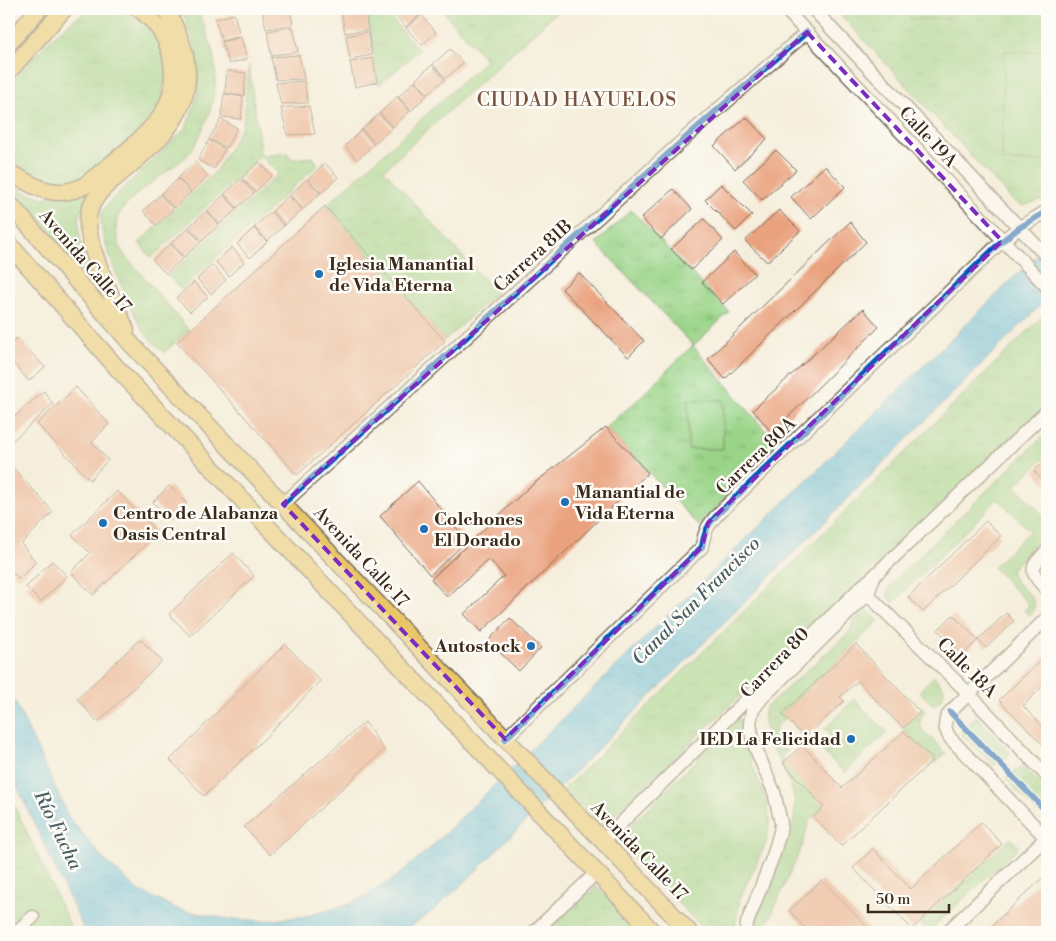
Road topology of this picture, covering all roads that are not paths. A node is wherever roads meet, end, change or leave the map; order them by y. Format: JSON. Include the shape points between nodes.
{"nodes":[{"id":1,"x":39,"y":9,"type":"edge"},
{"id":2,"x":139,"y":9,"type":"edge"},
{"id":3,"x":167,"y":9,"type":"edge"},
{"id":4,"x":785,"y":9,"type":"edge"},
{"id":5,"x":813,"y":9,"type":"edge"},
{"id":6,"x":63,"y":11,"type":"edge"},
{"id":7,"x":807,"y":32,"type":"junction"},
{"id":8,"x":9,"y":43,"type":"edge"},
{"id":9,"x":9,"y":71,"type":"edge"},
{"id":10,"x":9,"y":172,"type":"edge"},
{"id":11,"x":9,"y":203,"type":"edge"},
{"id":12,"x":1047,"y":211,"type":"edge"},
{"id":13,"x":1019,"y":228,"type":"junction"},
{"id":14,"x":1002,"y":241,"type":"junction"},
{"id":15,"x":11,"y":248,"type":"edge"},
{"id":16,"x":1047,"y":257,"type":"edge"},
{"id":17,"x":1047,"y":287,"type":"edge"},
{"id":18,"x":133,"y":346,"type":"junction"},
{"id":19,"x":1047,"y":411,"type":"edge"},
{"id":20,"x":283,"y":504,"type":"junction"},
{"id":21,"x":1047,"y":551,"type":"edge"},
{"id":22,"x":1047,"y":590,"type":"edge"},
{"id":23,"x":864,"y":591,"type":"junction"},
{"id":24,"x":1047,"y":618,"type":"edge"},
{"id":25,"x":969,"y":694,"type":"junction"},
{"id":26,"x":510,"y":743,"type":"junction"},
{"id":27,"x":1047,"y":776,"type":"edge"},
{"id":28,"x":1047,"y":838,"type":"edge"},
{"id":29,"x":603,"y":841,"type":"junction"},
{"id":30,"x":596,"y":873,"type":"junction"},
{"id":31,"x":33,"y":916,"type":"dead end"},
{"id":32,"x":16,"y":932,"type":"edge"},
{"id":33,"x":534,"y":932,"type":"edge"},
{"id":34,"x":653,"y":932,"type":"edge"},
{"id":35,"x":690,"y":932,"type":"edge"},
{"id":36,"x":746,"y":932,"type":"edge"},
{"id":37,"x":947,"y":932,"type":"edge"}],
"edges":[{"from":1,"to":8,"type":"main road"},
{"from":2,"to":10,"type":"main road","via":[[161,31],[171,53],[171,94],[161,116],[126,152],[77,189],[63,192],[46,190]]},
{"from":3,"to":18,"type":"main road","via":[[186,62],[181,105],[162,136],[95,198],[88,218],[96,255]]},
{"from":4,"to":7,"type":"street","name":"Calle 19A"},
{"from":5,"to":13,"type":"street","name":"Calle 19A"},
{"from":6,"to":9,"type":"main road"},
{"from":7,"to":14,"type":"street","name":"Calle 19A"},
{"from":7,"to":20,"type":"street","name":"Carrera 81B","via":[[692,132]]},
{"from":11,"to":18,"type":"main road","name":"Avenida Calle 17"},
{"from":12,"to":13,"type":"street","name":"Carrera 80A"},
{"from":13,"to":14,"type":"street","name":"Carrera 80A"},
{"from":13,"to":16,"type":"street","name":"Calle 19A"},
{"from":14,"to":17,"type":"street","name":"Calle 19A"},
{"from":14,"to":26,"type":"street","name":"Carrera 80A","via":[[708,523],[702,547]]},
{"from":15,"to":30,"type":"main road","via":[[130,382]]},
{"from":18,"to":20,"type":"main road","name":"Avenida Calle 17"},
{"from":19,"to":23,"type":"street","name":"Carrera 80","via":[[874,576]]},
{"from":20,"to":26,"type":"main road","name":"Avenida Calle 17"},
{"from":21,"to":22,"type":"street","via":[[1033,568],[1035,578]]},
{"from":23,"to":25,"type":"street","name":"Calle 18A"},
{"from":23,"to":29,"type":"street","name":"Carrera 80"},
{"from":23,"to":36,"type":"street","name":"Carrera 80","via":[[762,698],[750,716],[753,742],[774,792],[781,824]]},
{"from":24,"to":25,"type":"street"},
{"from":25,"to":27,"type":"street","name":"Calle 18A"},
{"from":25,"to":28,"type":"street","via":[[946,718],[946,732]]},
{"from":26,"to":29,"type":"main road","name":"Avenida Calle 17"},
{"from":28,"to":37,"type":"street"},
{"from":29,"to":35,"type":"main road","name":"Avenida Calle 17"},
{"from":30,"to":33,"type":"street"},
{"from":30,"to":34,"type":"main road"},
{"from":31,"to":32,"type":"street"}]}
